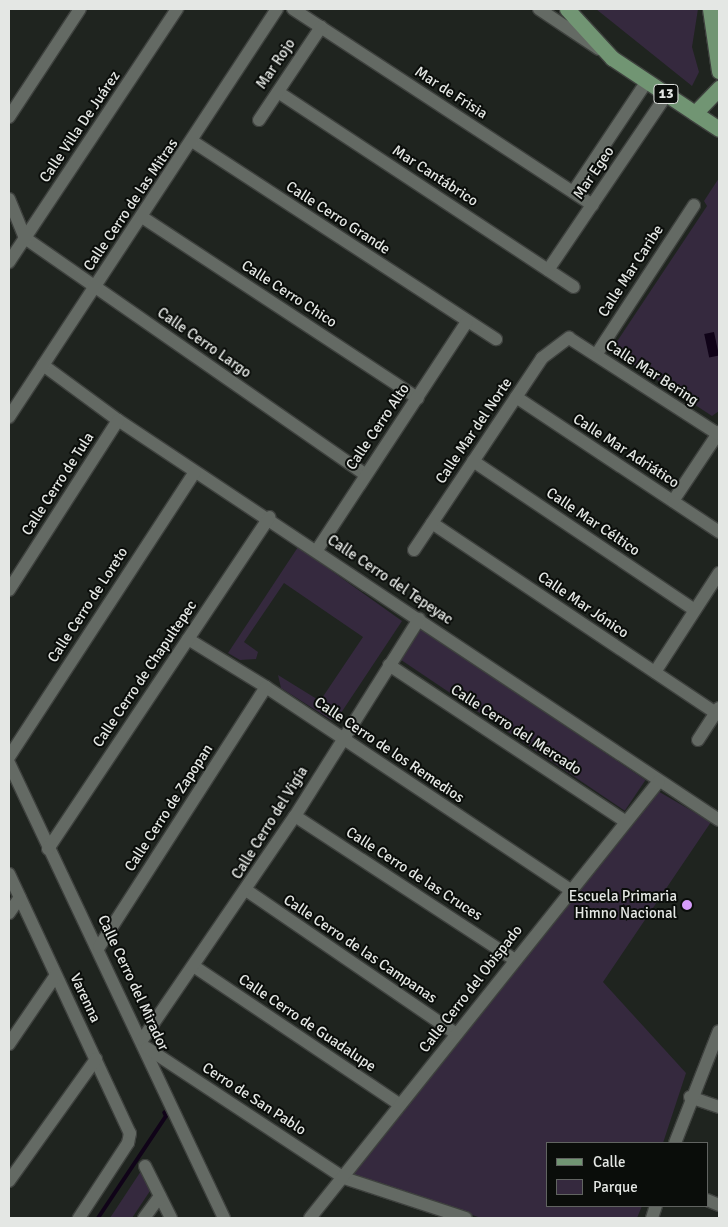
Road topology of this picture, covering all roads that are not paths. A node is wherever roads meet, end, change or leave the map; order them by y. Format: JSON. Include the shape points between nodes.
{"nodes":[{"id":1,"x":80,"y":9,"type":"edge"},
{"id":2,"x":178,"y":9,"type":"edge"},
{"id":3,"x":277,"y":9,"type":"edge"},
{"id":4,"x":293,"y":9,"type":"edge"},
{"id":5,"x":539,"y":9,"type":"edge"},
{"id":6,"x":567,"y":9,"type":"edge"},
{"id":7,"x":710,"y":9,"type":"edge"},
{"id":8,"x":321,"y":27,"type":"junction"},
{"id":9,"x":612,"y":58,"type":"junction"},
{"id":10,"x":719,"y":71,"type":"edge"},
{"id":11,"x":647,"y":81,"type":"junction"},
{"id":12,"x":719,"y":88,"type":"edge"},
{"id":13,"x":278,"y":92,"type":"junction"},
{"id":14,"x":667,"y":94,"type":"junction"},
{"id":15,"x":719,"y":105,"type":"edge"},
{"id":16,"x":695,"y":113,"type":"junction"},
{"id":17,"x":9,"y":117,"type":"edge"},
{"id":18,"x":259,"y":120,"type":"dead end"},
{"id":19,"x":718,"y":128,"type":"edge"},
{"id":20,"x":192,"y":141,"type":"junction"},
{"id":21,"x":573,"y":192,"type":"junction"},
{"id":22,"x":9,"y":199,"type":"edge"},
{"id":23,"x":592,"y":204,"type":"junction"},
{"id":24,"x":694,"y":205,"type":"dead end"},
{"id":25,"x":142,"y":217,"type":"junction"},
{"id":26,"x":25,"y":238,"type":"junction"},
{"id":27,"x":9,"y":262,"type":"edge"},
{"id":28,"x":548,"y":270,"type":"junction"},
{"id":29,"x":574,"y":287,"type":"dead end"},
{"id":30,"x":95,"y":288,"type":"junction"},
{"id":31,"x":467,"y":322,"type":"junction"},
{"id":32,"x":569,"y":338,"type":"joint"},
{"id":33,"x":496,"y":339,"type":"dead end"},
{"id":34,"x":596,"y":356,"type":"junction"},
{"id":35,"x":43,"y":365,"type":"junction"},
{"id":36,"x":418,"y":398,"type":"junction"},
{"id":37,"x":516,"y":398,"type":"junction"},
{"id":38,"x":9,"y":417,"type":"edge"},
{"id":39,"x":118,"y":420,"type":"junction"},
{"id":40,"x":718,"y":433,"type":"edge"},
{"id":41,"x":473,"y":461,"type":"junction"},
{"id":42,"x":195,"y":472,"type":"junction"},
{"id":43,"x":365,"y":474,"type":"junction"},
{"id":44,"x":673,"y":501,"type":"junction"},
{"id":45,"x":269,"y":517,"type":"junction"},
{"id":46,"x":432,"y":523,"type":"junction"},
{"id":47,"x":719,"y":532,"type":"edge"},
{"id":48,"x":317,"y":550,"type":"junction"},
{"id":49,"x":414,"y":550,"type":"dead end"},
{"id":50,"x":719,"y":573,"type":"edge"},
{"id":51,"x":9,"y":590,"type":"edge"},
{"id":52,"x":695,"y":610,"type":"junction"},
{"id":53,"x":419,"y":619,"type":"junction"},
{"id":54,"x":188,"y":639,"type":"junction"},
{"id":55,"x":389,"y":665,"type":"junction"},
{"id":56,"x":655,"y":672,"type":"junction"},
{"id":57,"x":266,"y":686,"type":"junction"},
{"id":58,"x":718,"y":711,"type":"edge"},
{"id":59,"x":340,"y":739,"type":"junction"},
{"id":60,"x":698,"y":740,"type":"dead end"},
{"id":61,"x":9,"y":757,"type":"edge"},
{"id":62,"x":9,"y":763,"type":"edge"},
{"id":63,"x":659,"y":781,"type":"junction"},
{"id":64,"x":295,"y":816,"type":"junction"},
{"id":65,"x":719,"y":820,"type":"edge"},
{"id":66,"x":626,"y":822,"type":"junction"},
{"id":67,"x":48,"y":849,"type":"junction"},
{"id":68,"x":9,"y":874,"type":"edge"},
{"id":69,"x":246,"y":890,"type":"junction"},
{"id":70,"x":570,"y":890,"type":"junction"},
{"id":71,"x":20,"y":897,"type":"junction"},
{"id":72,"x":9,"y":913,"type":"edge"},
{"id":73,"x":99,"y":947,"type":"junction"},
{"id":74,"x":515,"y":960,"type":"junction"},
{"id":75,"x":196,"y":967,"type":"junction"},
{"id":76,"x":56,"y":976,"type":"junction"},
{"id":77,"x":719,"y":1031,"type":"edge"},
{"id":78,"x":456,"y":1034,"type":"junction"},
{"id":79,"x":9,"y":1044,"type":"edge"},
{"id":80,"x":144,"y":1044,"type":"junction"},
{"id":81,"x":96,"y":1059,"type":"junction"},
{"id":82,"x":690,"y":1098,"type":"junction"},
{"id":83,"x":400,"y":1105,"type":"junction"},
{"id":84,"x":719,"y":1107,"type":"edge"},
{"id":85,"x":676,"y":1142,"type":"edge"},
{"id":86,"x":145,"y":1166,"type":"dead end"},
{"id":87,"x":344,"y":1178,"type":"junction"},
{"id":88,"x":9,"y":1180,"type":"edge"},
{"id":89,"x":160,"y":1196,"type":"junction"},
{"id":90,"x":79,"y":1218,"type":"edge"},
{"id":91,"x":144,"y":1218,"type":"edge"},
{"id":92,"x":170,"y":1218,"type":"edge"},
{"id":93,"x":224,"y":1218,"type":"edge"},
{"id":94,"x":310,"y":1218,"type":"edge"},
{"id":95,"x":466,"y":1218,"type":"edge"}],
"edges":[{"from":1,"to":17,"type":"street"},
{"from":2,"to":26,"type":"street","name":"Calle Villa De Juárez"},
{"from":3,"to":20,"type":"street","name":"Calle Cerro de las Mitras"},
{"from":4,"to":8,"type":"street","name":"Mar de Frisia"},
{"from":5,"to":9,"type":"street"},
{"from":6,"to":9,"type":"main road","number":"13"},
{"from":7,"to":10,"type":"main road"},
{"from":8,"to":13,"type":"street","name":"Mar Rojo"},
{"from":8,"to":21,"type":"street","name":"Mar de Frisia"},
{"from":9,"to":11,"type":"main road","number":"13"},
{"from":11,"to":14,"type":"main road","number":"13"},
{"from":11,"to":21,"type":"street","name":"Mar Egeo"},
{"from":12,"to":16,"type":"main road"},
{"from":13,"to":18,"type":"street","name":"Mar Rojo"},
{"from":13,"to":28,"type":"street","name":"Mar Cantábrico"},
{"from":14,"to":16,"type":"main road","number":"13"},
{"from":14,"to":23,"type":"street","name":"Mar Egeo"},
{"from":15,"to":19,"type":"main road"},
{"from":16,"to":19,"type":"main road","number":"13"},
{"from":20,"to":25,"type":"street","name":"Calle Cerro de las Mitras"},
{"from":20,"to":31,"type":"street","name":"Calle Cerro Grande"},
{"from":21,"to":23,"type":"street","name":"Mar de Frisia"},
{"from":22,"to":26,"type":"street"},
{"from":23,"to":28,"type":"street","name":"Mar Egeo"},
{"from":24,"to":34,"type":"street","name":"Calle Mar Caribe"},
{"from":25,"to":30,"type":"street","name":"Calle Cerro de las Mitras"},
{"from":25,"to":36,"type":"street","name":"Calle Cerro Chico"},
{"from":26,"to":27,"type":"street","name":"Calle Villa De Juárez"},
{"from":26,"to":30,"type":"street","name":"Calle Cerro Largo"},
{"from":28,"to":29,"type":"street","name":"Mar Cantábrico"},
{"from":30,"to":35,"type":"street","name":"Calle Cerro de las Mitras"},
{"from":30,"to":43,"type":"street","name":"Calle Cerro Largo"},
{"from":31,"to":33,"type":"street","name":"Calle Cerro Grande"},
{"from":31,"to":36,"type":"street","name":"Calle Cerro Alto"},
{"from":32,"to":34,"type":"street","name":"Calle Mar Bering"},
{"from":32,"to":37,"type":"street","name":"Calle Mar del Norte","via":[[542,358]]},
{"from":34,"to":40,"type":"street","name":"Calle Mar Bering"},
{"from":35,"to":38,"type":"street","name":"Calle Cerro de las Mitras"},
{"from":35,"to":39,"type":"street","name":"Calle Cerro del Tepeyac"},
{"from":36,"to":43,"type":"street","name":"Calle Cerro Alto"},
{"from":37,"to":41,"type":"street","name":"Calle Mar del Norte"},
{"from":37,"to":44,"type":"street","name":"Calle Mar Adriático"},
{"from":39,"to":42,"type":"street","name":"Calle Cerro del Tepeyac"},
{"from":39,"to":51,"type":"street","name":"Calle Cerro de Tula"},
{"from":40,"to":44,"type":"street"},
{"from":41,"to":46,"type":"street","name":"Calle Mar del Norte"},
{"from":41,"to":52,"type":"street","name":"Calle Mar Céltico"},
{"from":42,"to":45,"type":"street","name":"Calle Cerro del Tepeyac"},
{"from":42,"to":61,"type":"street","name":"Calle Cerro de Loreto"},
{"from":43,"to":48,"type":"street","name":"Calle Cerro Alto"},
{"from":44,"to":47,"type":"street","name":"Calle Mar Adriático"},
{"from":45,"to":48,"type":"street","name":"Calle Cerro del Tepeyac"},
{"from":45,"to":54,"type":"street","name":"Calle Cerro de Chapultepec"},
{"from":46,"to":49,"type":"street","name":"Calle Mar del Norte"},
{"from":46,"to":56,"type":"street","name":"Calle Mar Jónico"},
{"from":48,"to":53,"type":"street","name":"Calle Cerro del Tepeyac"},
{"from":50,"to":52,"type":"street"},
{"from":52,"to":56,"type":"street"},
{"from":53,"to":55,"type":"street","name":"Calle Cerro del Vigía"},
{"from":53,"to":63,"type":"street","name":"Calle Cerro del Tepeyac"},
{"from":54,"to":57,"type":"street","name":"Calle Cerro de los Remedios"},
{"from":54,"to":67,"type":"street","name":"Calle Cerro de Chapultepec"},
{"from":55,"to":59,"type":"street","name":"Calle Cerro del Vigía"},
{"from":55,"to":66,"type":"street","name":"Calle Cerro del Mercado"},
{"from":56,"to":58,"type":"street","name":"Calle Mar Jónico"},
{"from":57,"to":59,"type":"street","name":"Calle Cerro de los Remedios"},
{"from":57,"to":73,"type":"street","name":"Calle Cerro de Zapopan"},
{"from":58,"to":60,"type":"street"},
{"from":59,"to":64,"type":"street","name":"Calle Cerro del Vigía"},
{"from":59,"to":70,"type":"street","name":"Calle Cerro de los Remedios"},
{"from":62,"to":67,"type":"street","name":"Calle Cerro del Mirador"},
{"from":63,"to":65,"type":"street","name":"Calle Cerro del Tepeyac"},
{"from":63,"to":66,"type":"street","name":"Calle Cerro del Obispado"},
{"from":64,"to":69,"type":"street","name":"Calle Cerro del Vigía"},
{"from":64,"to":74,"type":"street","name":"Calle Cerro de las Cruces"},
{"from":66,"to":70,"type":"street","name":"Calle Cerro del Obispado"},
{"from":67,"to":73,"type":"street","name":"Calle Cerro del Mirador"},
{"from":68,"to":71,"type":"street","name":"Varenna"},
{"from":69,"to":75,"type":"street","name":"Calle Cerro del Vigía"},
{"from":69,"to":78,"type":"street","name":"Calle Cerro de las Campanas"},
{"from":70,"to":74,"type":"street","name":"Calle Cerro del Obispado"},
{"from":71,"to":72,"type":"street"},
{"from":71,"to":76,"type":"street","name":"Varenna"},
{"from":73,"to":80,"type":"street","name":"Calle Cerro del Mirador"},
{"from":74,"to":78,"type":"street","name":"Calle Cerro del Obispado"},
{"from":75,"to":80,"type":"street","name":"Calle Cerro del Vigía"},
{"from":75,"to":83,"type":"street","name":"Calle Cerro de Guadalupe"},
{"from":76,"to":79,"type":"street"},
{"from":76,"to":81,"type":"street","name":"Varenna"},
{"from":77,"to":82,"type":"street"},
{"from":78,"to":83,"type":"street","name":"Calle Cerro del Obispado"},
{"from":80,"to":87,"type":"street","name":"Cerro de San Pablo"},
{"from":80,"to":93,"type":"street","name":"Calle Cerro del Mirador"},
{"from":81,"to":88,"type":"street"},
{"from":81,"to":90,"type":"street","name":"Varenna","via":[[130,1136]]},
{"from":82,"to":84,"type":"street"},
{"from":82,"to":85,"type":"street"},
{"from":83,"to":87,"type":"street","name":"Calle Cerro del Obispado"},
{"from":86,"to":89,"type":"street"},
{"from":87,"to":94,"type":"street","name":"Calle Cerro del Obispado"},
{"from":87,"to":95,"type":"street","name":"Cerro de San Pablo"},
{"from":89,"to":91,"type":"street"},
{"from":89,"to":92,"type":"street"}]}
